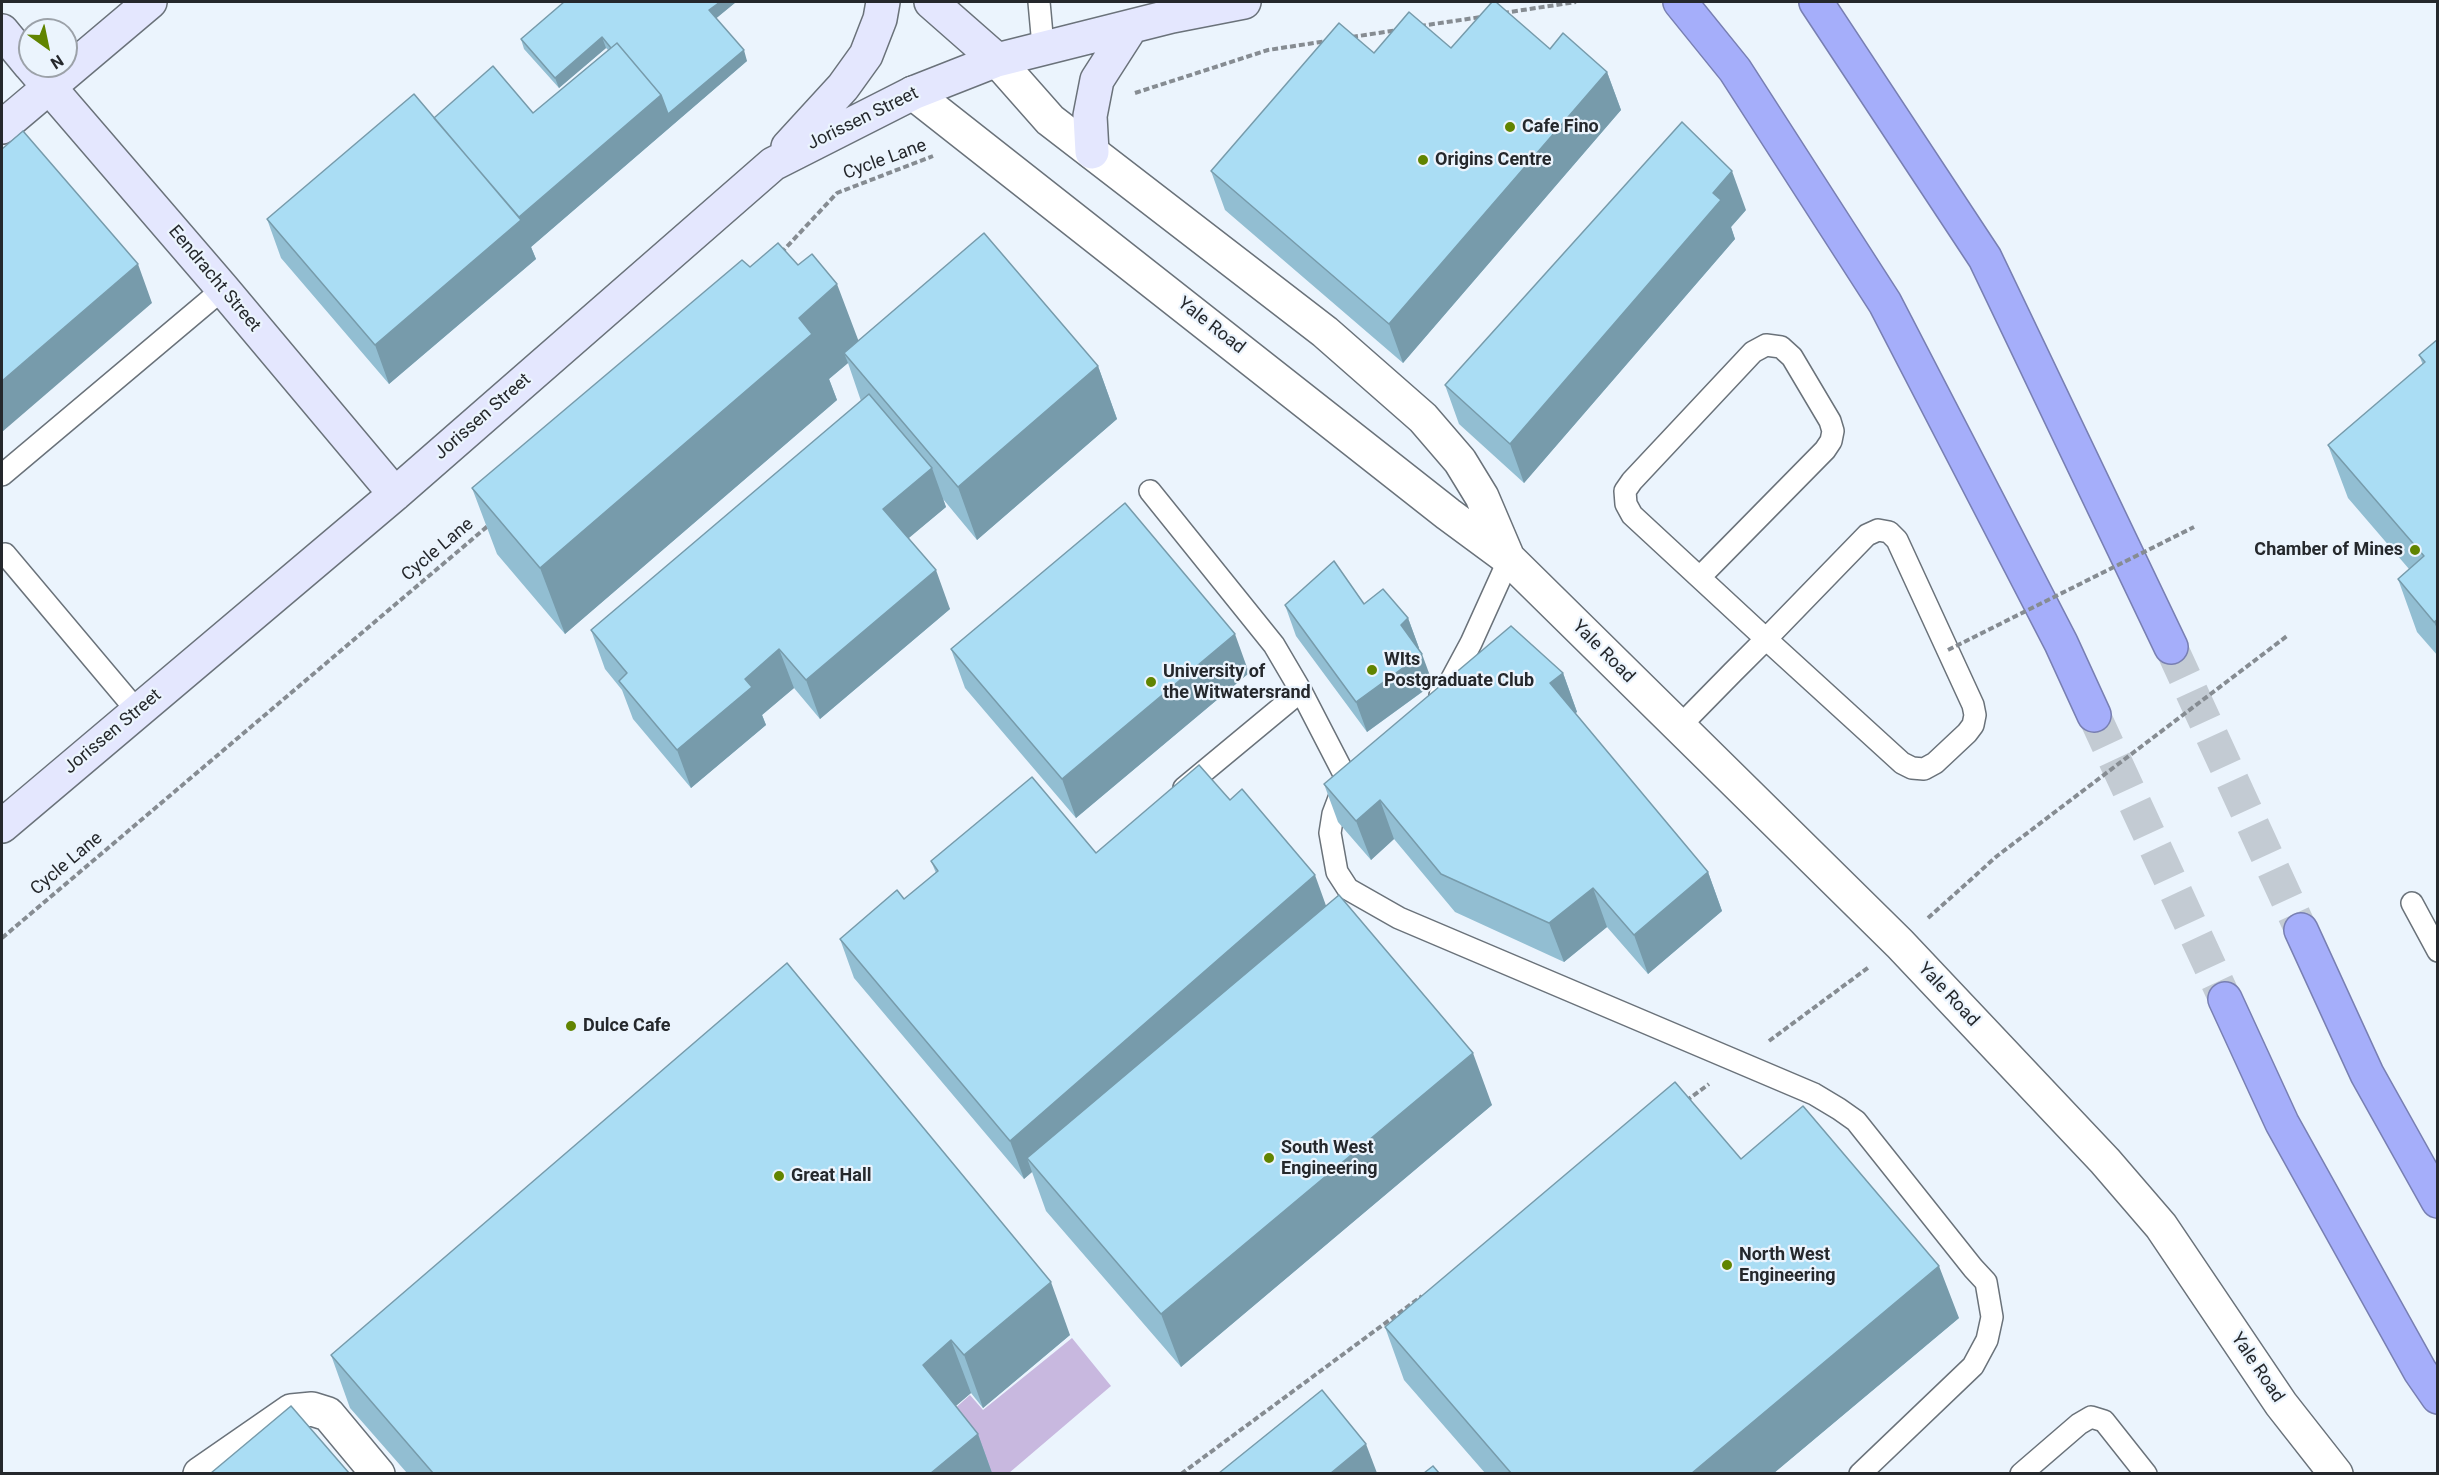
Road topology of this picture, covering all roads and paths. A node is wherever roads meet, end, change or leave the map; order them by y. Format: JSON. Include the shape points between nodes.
{"nodes":[{"id":1,"x":150,"y":2,"type":"edge"},
{"id":2,"x":883,"y":2,"type":"edge"},
{"id":3,"x":931,"y":2,"type":"edge"},
{"id":4,"x":1039,"y":2,"type":"edge"},
{"id":5,"x":1244,"y":2,"type":"edge"},
{"id":6,"x":1576,"y":2,"type":"edge"},
{"id":7,"x":1680,"y":2,"type":"edge"},
{"id":8,"x":1816,"y":2,"type":"edge"},
{"id":9,"x":1496,"y":14,"type":"edge"},
{"id":10,"x":1485,"y":16,"type":"edge"},
{"id":11,"x":1131,"y":27,"type":"junction"},
{"id":12,"x":1416,"y":27,"type":"edge"},
{"id":13,"x":1405,"y":29,"type":"edge"},
{"id":14,"x":2,"y":31,"type":"edge"},
{"id":15,"x":1348,"y":38,"type":"edge"},
{"id":16,"x":1336,"y":39,"type":"edge"},
{"id":17,"x":1043,"y":46,"type":"junction"},
{"id":18,"x":78,"y":47,"type":"edge"},
{"id":19,"x":18,"y":50,"type":"edge"},
{"id":20,"x":997,"y":60,"type":"junction"},
{"id":21,"x":34,"y":78,"type":"edge"},
{"id":22,"x":41,"y":78,"type":"edge"},
{"id":23,"x":913,"y":93,"type":"junction"},
{"id":24,"x":1092,"y":107,"type":"junction"},
{"id":25,"x":2,"y":127,"type":"edge"},
{"id":26,"x":978,"y":143,"type":"junction"},
{"id":27,"x":1092,"y":152,"type":"junction"},
{"id":28,"x":773,"y":164,"type":"junction"},
{"id":29,"x":776,"y":258,"type":"edge"},
{"id":30,"x":223,"y":288,"type":"junction"},
{"id":31,"x":2,"y":476,"type":"edge"},
{"id":32,"x":1150,"y":491,"type":"dead end"},
{"id":33,"x":394,"y":494,"type":"junction"},
{"id":34,"x":494,"y":521,"type":"edge"},
{"id":35,"x":2194,"y":527,"type":"dead end"},
{"id":36,"x":5,"y":554,"type":"dead end"},
{"id":37,"x":1509,"y":559,"type":"junction"},
{"id":38,"x":1700,"y":578,"type":"junction"},
{"id":39,"x":2287,"y":636,"type":"dead end"},
{"id":40,"x":1766,"y":639,"type":"junction"},
{"id":41,"x":2171,"y":648,"type":"tunnel mouth"},
{"id":42,"x":1948,"y":650,"type":"junction"},
{"id":43,"x":1301,"y":691,"type":"junction"},
{"id":44,"x":138,"y":712,"type":"junction"},
{"id":45,"x":1426,"y":712,"type":"edge"},
{"id":46,"x":2094,"y":715,"type":"tunnel mouth"},
{"id":47,"x":1679,"y":727,"type":"junction"},
{"id":48,"x":1363,"y":765,"type":"edge"},
{"id":49,"x":1346,"y":778,"type":"junction"},
{"id":50,"x":1169,"y":801,"type":"edge"},
{"id":51,"x":2,"y":826,"type":"edge"},
{"id":52,"x":1368,"y":902,"type":"junction"},
{"id":53,"x":2412,"y":903,"type":"dead end"},
{"id":54,"x":1350,"y":917,"type":"edge"},
{"id":55,"x":2301,"y":930,"type":"tunnel mouth"},
{"id":56,"x":2,"y":938,"type":"edge"},
{"id":57,"x":1900,"y":944,"type":"junction"},
{"id":58,"x":2438,"y":951,"type":"edge"},
{"id":59,"x":2225,"y":999,"type":"tunnel mouth"},
{"id":60,"x":1739,"y":1062,"type":"junction"},
{"id":61,"x":1682,"y":1105,"type":"edge"},
{"id":62,"x":2438,"y":1201,"type":"edge"},
{"id":63,"x":1431,"y":1289,"type":"edge"},
{"id":64,"x":2438,"y":1397,"type":"edge"},
{"id":65,"x":200,"y":1473,"type":"edge"},
{"id":66,"x":378,"y":1473,"type":"edge"},
{"id":67,"x":1181,"y":1473,"type":"edge"},
{"id":68,"x":1860,"y":1473,"type":"edge"},
{"id":69,"x":2021,"y":1473,"type":"edge"},
{"id":70,"x":2146,"y":1473,"type":"edge"},
{"id":71,"x":2336,"y":1473,"type":"edge"}],
"edges":[{"from":1,"to":18,"type":"main road"},
{"from":2,"to":28,"type":"main road","via":[[866,55],[843,87]]},
{"from":3,"to":20,"type":"main road"},
{"from":4,"to":17,"type":"lane"},
{"from":5,"to":11,"type":"main road","name":"Jorissen Street"},
{"from":6,"to":9,"type":"path"},
{"from":7,"to":46,"type":"highway","via":[[1735,70],[1885,303],[2061,643]]},
{"from":8,"to":41,"type":"highway","via":[[1985,258]]},
{"from":10,"to":12,"type":"path"},
{"from":11,"to":17,"type":"main road","name":"Jorissen Street"},
{"from":11,"to":24,"type":"main road","via":[[1097,80]]},
{"from":13,"to":15,"type":"path"},
{"from":14,"to":19,"type":"main road","name":"Eendracht Street"},
{"from":16,"to":24,"type":"path","via":[[1268,50]]},
{"from":17,"to":20,"type":"main road","name":"Jorissen Street"},
{"from":20,"to":23,"type":"main road","name":"Jorissen Street"},
{"from":20,"to":27,"type":"street","name":"Yale Road","via":[[1050,120]]},
{"from":21,"to":25,"type":"main road"},
{"from":22,"to":30,"type":"main road","name":"Eendracht Street"},
{"from":23,"to":26,"type":"street","name":"Yale Road"},
{"from":23,"to":28,"type":"main road","name":"Jorissen Street"},
{"from":24,"to":27,"type":"main road"},
{"from":26,"to":29,"type":"path","name":"Cycle Lane","via":[[926,158],[837,193]]},
{"from":26,"to":37,"type":"street","name":"Yale Road"},
{"from":27,"to":37,"type":"street","name":"Yale Road","via":[[1325,332],[1423,418],[1460,461],[1482,497]]},
{"from":28,"to":33,"type":"main road","name":"Jorissen Street"},
{"from":30,"to":31,"type":"lane"},
{"from":30,"to":33,"type":"main road","name":"Eendracht Street"},
{"from":32,"to":43,"type":"lane","via":[[1260,626]]},
{"from":33,"to":44,"type":"main road","name":"Jorissen Street"},
{"from":34,"to":56,"type":"path","name":"Cycle Lane"},
{"from":35,"to":42,"type":"path","bridge":true},
{"from":36,"to":44,"type":"lane"},
{"from":37,"to":45,"type":"lane","via":[[1472,643],[1449,684]]},
{"from":37,"to":47,"type":"street","name":"Yale Road"},
{"from":38,"to":38,"type":"lane","via":[[1632,515],[1625,491],[1753,352],[1766,345],[1781,347],[1792,357],[1830,421],[1831,441]]},
{"from":38,"to":40,"type":"lane"},
{"from":39,"to":57,"type":"path","via":[[1997,856]]},
{"from":40,"to":42,"type":"lane","via":[[1867,535],[1878,530],[1889,532],[1897,540]]},
{"from":40,"to":42,"type":"lane","via":[[1902,763],[1924,769],[1973,725],[1973,705]]},
{"from":40,"to":47,"type":"lane"},
{"from":43,"to":49,"type":"lane"},
{"from":43,"to":50,"type":"lane"},
{"from":44,"to":51,"type":"main road","name":"Jorissen Street"},
{"from":47,"to":57,"type":"street","name":"Yale Road"},
{"from":48,"to":49,"type":"lane"},
{"from":49,"to":52,"type":"lane","via":[[1333,814],[1332,853],[1337,872],[1348,889]]},
{"from":52,"to":54,"type":"lane"},
{"from":52,"to":60,"type":"lane"},
{"from":53,"to":58,"type":"lane"},
{"from":55,"to":62,"type":"highway","via":[[2367,1074]]},
{"from":57,"to":60,"type":"path"},
{"from":57,"to":71,"type":"street","name":"Yale Road","via":[[2162,1226],[2281,1404]]},
{"from":59,"to":64,"type":"highway","via":[[2282,1123]]},
{"from":60,"to":61,"type":"path"},
{"from":60,"to":68,"type":"lane","via":[[1814,1095],[1856,1121],[1986,1282],[1992,1317],[1987,1340],[1973,1366]]},
{"from":63,"to":67,"type":"path"},
{"from":65,"to":66,"type":"street","via":[[291,1411],[312,1409],[328,1414]]},
{"from":69,"to":70,"type":"lane","via":[[2091,1418],[2104,1421]]}]}
